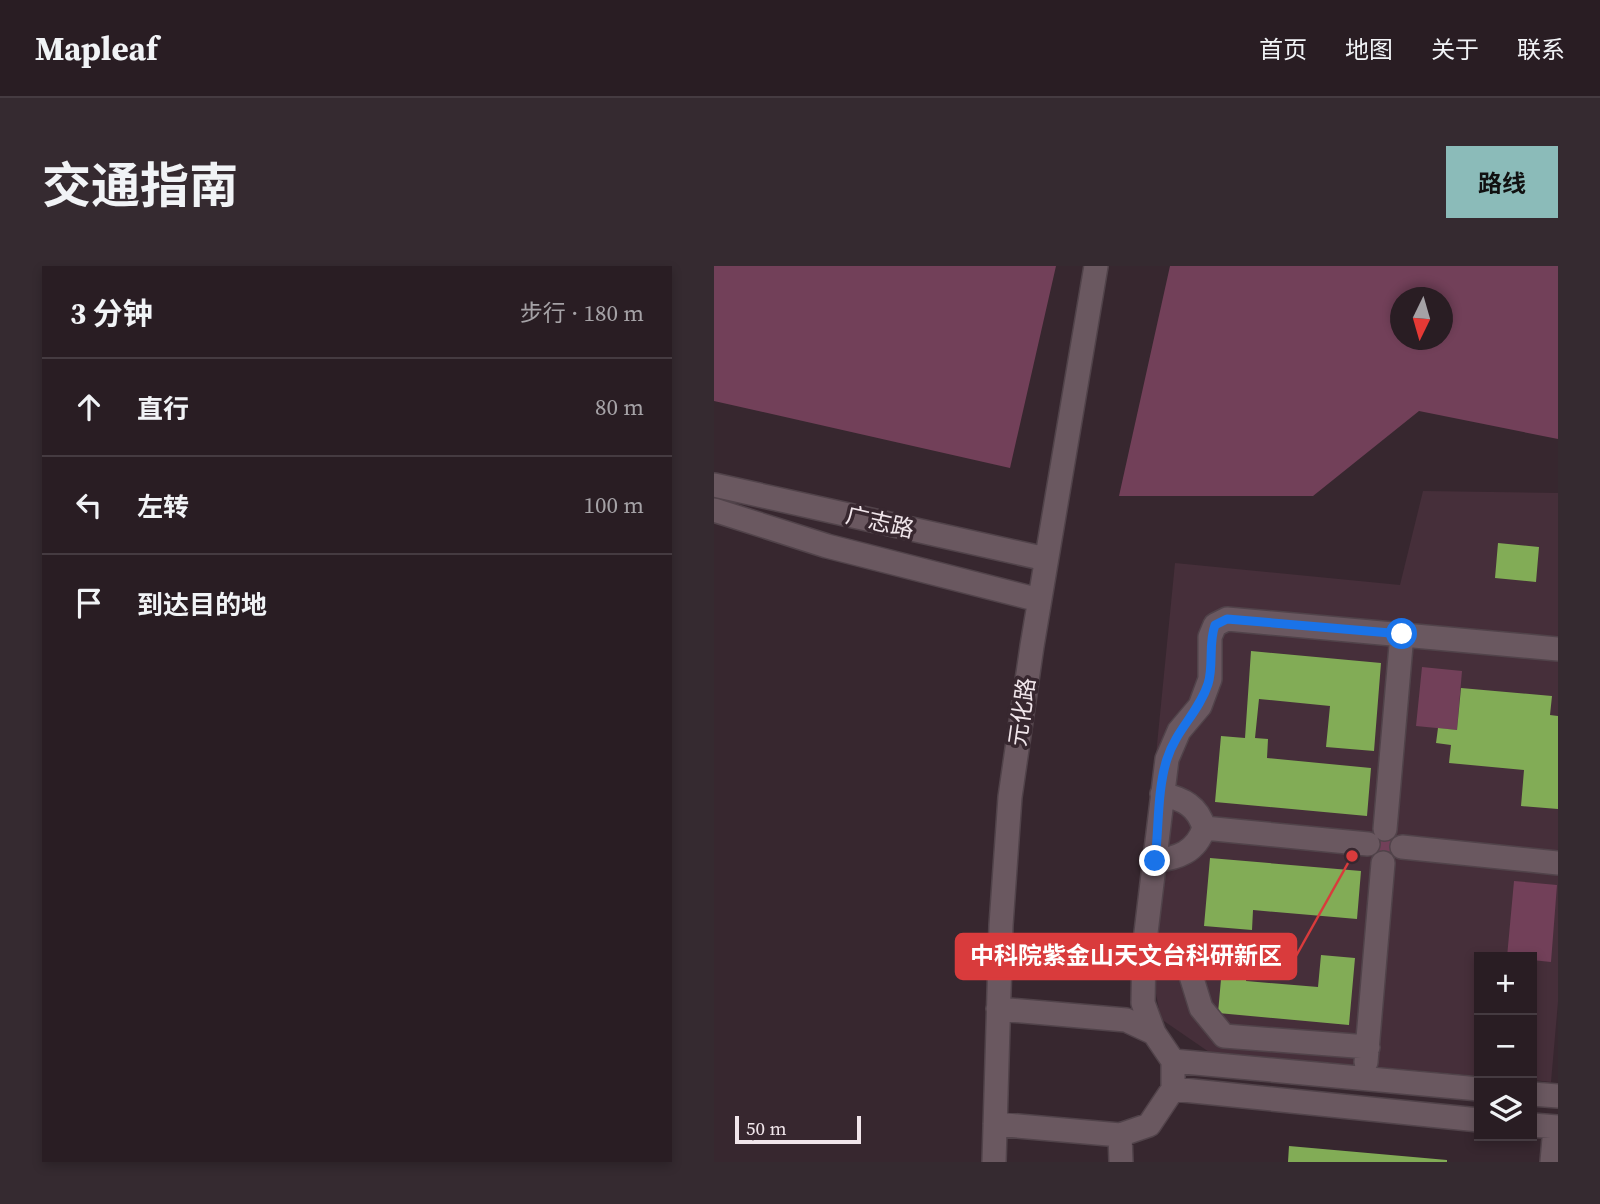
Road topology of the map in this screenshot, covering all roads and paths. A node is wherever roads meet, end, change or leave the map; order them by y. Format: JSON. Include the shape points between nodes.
{"nodes":[{"id":1,"x":1097,"y":266,"type":"edge"},
{"id":2,"x":714,"y":485,"type":"edge"},
{"id":3,"x":714,"y":510,"type":"edge"},
{"id":4,"x":1046,"y":559,"type":"junction"},
{"id":5,"x":1040,"y":600,"type":"junction"},
{"id":6,"x":1402,"y":634,"type":"junction"},
{"id":7,"x":1558,"y":649,"type":"edge"},
{"id":8,"x":1162,"y":794,"type":"junction"},
{"id":9,"x":1204,"y":828,"type":"junction"},
{"id":10,"x":1377,"y":837,"type":"junction"},
{"id":11,"x":1402,"y":847,"type":"junction"},
{"id":12,"x":1155,"y":861,"type":"junction"},
{"id":13,"x":1383,"y":863,"type":"junction"},
{"id":14,"x":1558,"y":863,"type":"edge"},
{"id":15,"x":1144,"y":949,"type":"junction"},
{"id":16,"x":998,"y":1009,"type":"junction"},
{"id":17,"x":1154,"y":1033,"type":"junction"},
{"id":18,"x":1368,"y":1047,"type":"junction"},
{"id":19,"x":1173,"y":1061,"type":"junction"},
{"id":20,"x":1365,"y":1079,"type":"junction"},
{"id":21,"x":1173,"y":1089,"type":"junction"},
{"id":22,"x":1474,"y":1089,"type":"edge"},
{"id":23,"x":1537,"y":1094,"type":"edge"},
{"id":24,"x":1558,"y":1096,"type":"edge"},
{"id":25,"x":1474,"y":1119,"type":"edge"},
{"id":26,"x":995,"y":1124,"type":"junction"},
{"id":27,"x":1537,"y":1125,"type":"edge"},
{"id":28,"x":1556,"y":1127,"type":"edge"},
{"id":29,"x":1120,"y":1135,"type":"junction"},
{"id":30,"x":994,"y":1162,"type":"edge"},
{"id":31,"x":1121,"y":1162,"type":"edge"},
{"id":32,"x":1552,"y":1162,"type":"edge"}],
"edges":[{"from":1,"to":4,"type":"street","name":"元化路"},
{"from":2,"to":4,"type":"street","name":"广志路"},
{"from":3,"to":5,"type":"street","name":"广志路","via":[[827,547]]},
{"from":4,"to":5,"type":"street","name":"元化路"},
{"from":5,"to":16,"type":"street","name":"元化路","via":[[1010,797]]},
{"from":6,"to":7,"type":"street"},
{"from":6,"to":8,"type":"street","via":[[1227,619],[1215,625],[1210,637],[1210,679],[1200,706],[1179,731],[1167,760]]},
{"from":6,"to":10,"type":"street"},
{"from":8,"to":9,"type":"street","via":[[1196,809]]},
{"from":8,"to":12,"type":"street"},
{"from":9,"to":10,"type":"street"},
{"from":9,"to":12,"type":"street","via":[[1200,840],[1183,855]]},
{"from":10,"to":11,"type":"street","via":[[1399,837]]},
{"from":10,"to":13,"type":"street","via":[[1371,855]]},
{"from":11,"to":13,"type":"street","via":[[1398,857]]},
{"from":11,"to":14,"type":"street"},
{"from":12,"to":15,"type":"street"},
{"from":13,"to":18,"type":"street"},
{"from":15,"to":17,"type":"street","via":[[1143,1003]]},
{"from":15,"to":18,"type":"street","via":[[1184,953],[1200,1008],[1224,1037]]},
{"from":16,"to":17,"type":"street","via":[[1126,1020]]},
{"from":16,"to":26,"type":"street","name":"元化路"},
{"from":17,"to":19,"type":"street"},
{"from":18,"to":20,"type":"street"},
{"from":19,"to":20,"type":"street"},
{"from":19,"to":21,"type":"street"},
{"from":20,"to":22,"type":"street"},
{"from":21,"to":25,"type":"street"},
{"from":21,"to":29,"type":"street","via":[[1149,1125]]},
{"from":23,"to":24,"type":"street"},
{"from":26,"to":29,"type":"street"},
{"from":26,"to":30,"type":"street","name":"元化路"},
{"from":27,"to":28,"type":"street"},
{"from":28,"to":32,"type":"street"},
{"from":29,"to":31,"type":"street"}]}
